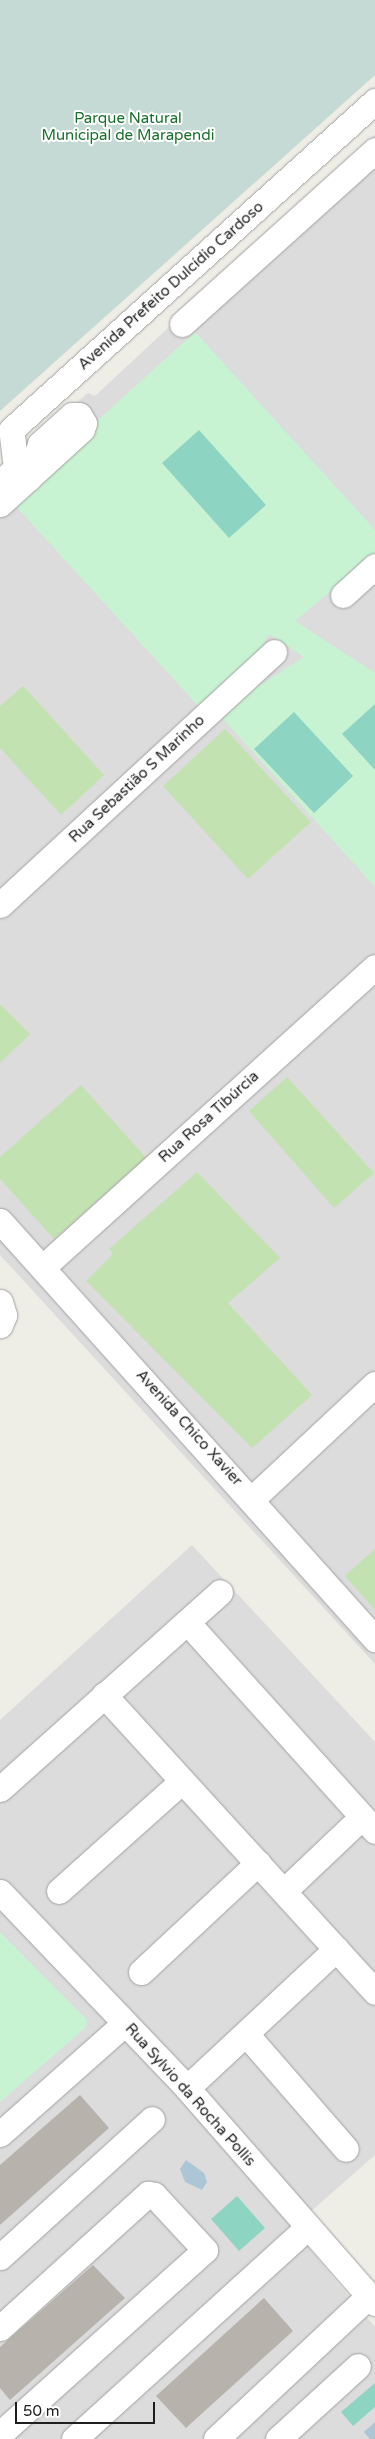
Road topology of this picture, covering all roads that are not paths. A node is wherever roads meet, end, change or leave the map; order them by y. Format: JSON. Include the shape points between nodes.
{"nodes":[{"id":1,"x":375,"y":101,"type":"edge"},
{"id":2,"x":375,"y":150,"type":"edge"},
{"id":3,"x":182,"y":324,"type":"dead end"},
{"id":4,"x":6,"y":433,"type":"edge"},
{"id":5,"x":29,"y":478,"type":"dead end"},
{"id":6,"x":0,"y":483,"type":"edge"},
{"id":7,"x":0,"y":504,"type":"edge"},
{"id":8,"x":375,"y":566,"type":"edge"},
{"id":9,"x":344,"y":595,"type":"dead end"},
{"id":10,"x":274,"y":652,"type":"dead end"},
{"id":11,"x":0,"y":905,"type":"edge"},
{"id":12,"x":375,"y":967,"type":"edge"},
{"id":13,"x":0,"y":1221,"type":"edge"},
{"id":14,"x":43,"y":1267,"type":"junction"},
{"id":15,"x":0,"y":1302,"type":"edge"},
{"id":16,"x":0,"y":1325,"type":"edge"},
{"id":17,"x":375,"y":1384,"type":"edge"},
{"id":18,"x":253,"y":1498,"type":"junction"},
{"id":19,"x":220,"y":1592,"type":"dead end"},
{"id":20,"x":187,"y":1622,"type":"junction"},
{"id":21,"x":375,"y":1639,"type":"edge"},
{"id":22,"x":104,"y":1696,"type":"junction"},
{"id":23,"x":182,"y":1781,"type":"junction"},
{"id":24,"x":0,"y":1789,"type":"edge"},
{"id":25,"x":368,"y":1824,"type":"edge"},
{"id":26,"x":258,"y":1863,"type":"junction"},
{"id":27,"x":285,"y":1890,"type":"junction"},
{"id":28,"x":59,"y":1891,"type":"dead end"},
{"id":29,"x":0,"y":1892,"type":"edge"},
{"id":30,"x":336,"y":1949,"type":"junction"},
{"id":31,"x":141,"y":1972,"type":"dead end"},
{"id":32,"x":375,"y":1992,"type":"edge"},
{"id":33,"x":125,"y":2023,"type":"junction"},
{"id":34,"x":246,"y":2034,"type":"junction"},
{"id":35,"x":187,"y":2088,"type":"junction"},
{"id":36,"x":152,"y":2119,"type":"dead end"},
{"id":37,"x":0,"y":2134,"type":"edge"},
{"id":38,"x":346,"y":2149,"type":"dead end"},
{"id":39,"x":308,"y":2227,"type":"junction"},
{"id":40,"x":0,"y":2257,"type":"edge"},
{"id":41,"x":372,"y":2299,"type":"edge"},
{"id":42,"x":0,"y":2328,"type":"edge"},
{"id":43,"x":358,"y":2366,"type":"dead end"},
{"id":44,"x":0,"y":2434,"type":"edge"},
{"id":45,"x":74,"y":2439,"type":"edge"},
{"id":46,"x":216,"y":2439,"type":"edge"},
{"id":47,"x":278,"y":2439,"type":"edge"}],
"edges":[{"from":1,"to":4,"type":"street","name":"Avenida Prefeito Dulcídio Cardoso"},
{"from":2,"to":3,"type":"street"},
{"from":4,"to":6,"type":"street","name":"Avenida Prefeito Dulcídio Cardoso","via":[[16,468]]},
{"from":5,"to":7,"type":"street"},
{"from":8,"to":9,"type":"street"},
{"from":10,"to":11,"type":"street","name":"Rua Sebastião S Marinho"},
{"from":12,"to":14,"type":"street","name":"Rua Rosa Tibúrcia"},
{"from":13,"to":14,"type":"street","name":"Avenida Chico Xavier"},
{"from":14,"to":18,"type":"street","name":"Avenida Chico Xavier"},
{"from":15,"to":16,"type":"street","via":[[4,1315]]},
{"from":17,"to":18,"type":"street"},
{"from":18,"to":21,"type":"street","name":"Avenida Chico Xavier"},
{"from":19,"to":20,"type":"street"},
{"from":20,"to":22,"type":"street"},
{"from":20,"to":25,"type":"street"},
{"from":22,"to":23,"type":"street"},
{"from":22,"to":24,"type":"street"},
{"from":23,"to":26,"type":"street"},
{"from":23,"to":28,"type":"street"},
{"from":25,"to":27,"type":"street"},
{"from":26,"to":27,"type":"street"},
{"from":26,"to":31,"type":"street"},
{"from":27,"to":30,"type":"street"},
{"from":29,"to":33,"type":"street","name":"Rua Sylvio da Rocha Pollis"},
{"from":30,"to":32,"type":"street"},
{"from":30,"to":34,"type":"street"},
{"from":33,"to":35,"type":"street","name":"Rua Sylvio da Rocha Pollis"},
{"from":33,"to":37,"type":"street"},
{"from":34,"to":35,"type":"street"},
{"from":34,"to":38,"type":"street"},
{"from":35,"to":39,"type":"street","name":"Rua Sylvio da Rocha Pollis"},
{"from":36,"to":40,"type":"street"},
{"from":39,"to":41,"type":"street","name":"Rua Sylvio da Rocha Pollis"},
{"from":39,"to":45,"type":"street"},
{"from":41,"to":46,"type":"street"},
{"from":42,"to":44,"type":"street","via":[[148,2194],[154,2195],[205,2250]]},
{"from":43,"to":47,"type":"street"}]}
